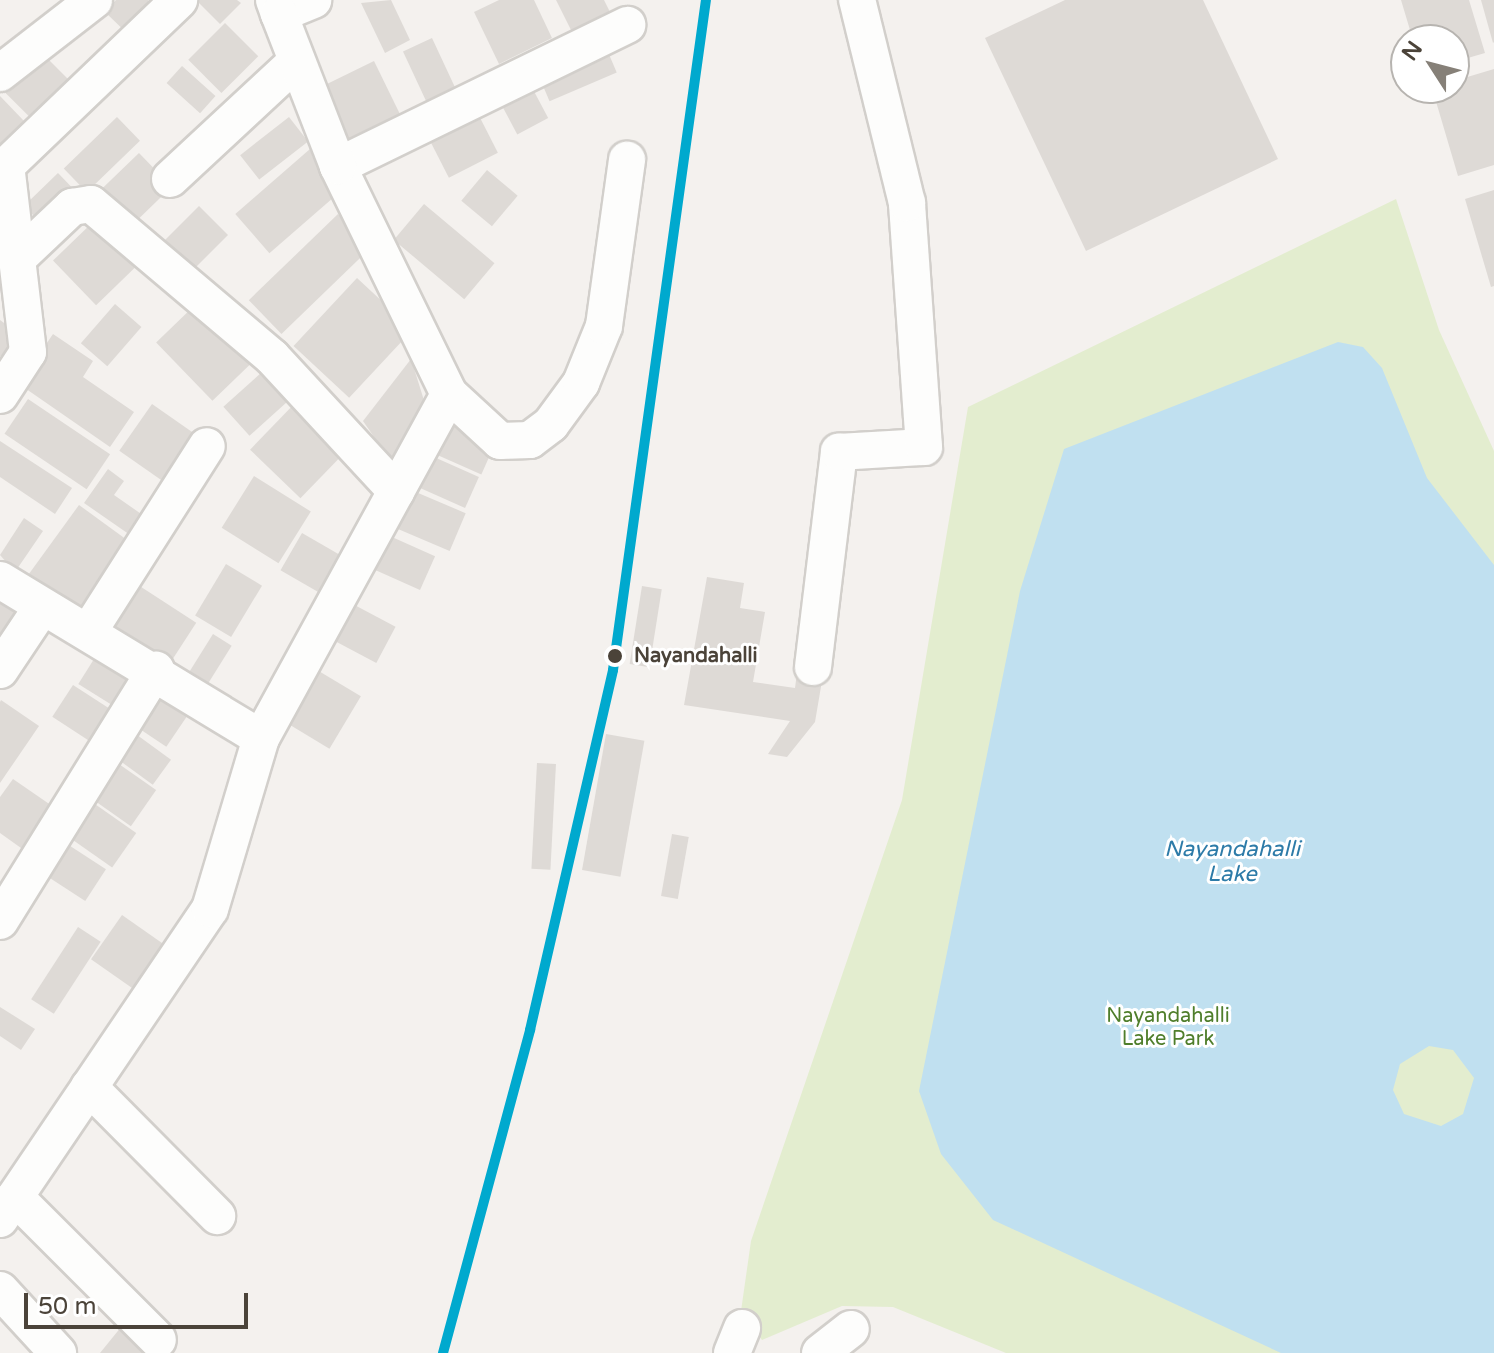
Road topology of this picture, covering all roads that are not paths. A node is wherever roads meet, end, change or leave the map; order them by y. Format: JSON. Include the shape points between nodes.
{"nodes":[{"id":1,"x":94,"y":0,"type":"edge"},
{"id":2,"x":179,"y":0,"type":"edge"},
{"id":3,"x":313,"y":0,"type":"edge"},
{"id":4,"x":857,"y":0,"type":"edge"},
{"id":5,"x":276,"y":7,"type":"edge"},
{"id":6,"x":627,"y":25,"type":"dead end"},
{"id":7,"x":297,"y":61,"type":"junction"},
{"id":8,"x":0,"y":73,"type":"edge"},
{"id":9,"x":627,"y":160,"type":"dead end"},
{"id":10,"x":338,"y":166,"type":"junction"},
{"id":11,"x":3,"y":167,"type":"edge"},
{"id":12,"x":170,"y":179,"type":"dead end"},
{"id":13,"x":17,"y":259,"type":"junction"},
{"id":14,"x":449,"y":394,"type":"junction"},
{"id":15,"x":0,"y":395,"type":"edge"},
{"id":16,"x":207,"y":446,"type":"dead end"},
{"id":17,"x":396,"y":491,"type":"junction"},
{"id":18,"x":0,"y":580,"type":"edge"},
{"id":19,"x":42,"y":607,"type":"junction"},
{"id":20,"x":89,"y":631,"type":"junction"},
{"id":21,"x":813,"y":667,"type":"dead end"},
{"id":22,"x":156,"y":669,"type":"junction"},
{"id":23,"x":0,"y":670,"type":"edge"},
{"id":24,"x":261,"y":738,"type":"junction"},
{"id":25,"x":0,"y":921,"type":"edge"},
{"id":26,"x":89,"y":1087,"type":"junction"},
{"id":27,"x":7,"y":1208,"type":"edge"},
{"id":28,"x":217,"y":1216,"type":"dead end"},
{"id":29,"x":5,"y":1306,"type":"edge"},
{"id":30,"x":851,"y":1329,"type":"dead end"},
{"id":31,"x":158,"y":1340,"type":"dead end"},
{"id":32,"x":58,"y":1353,"type":"edge"},
{"id":33,"x":820,"y":1353,"type":"edge"}],
"edges":[{"from":1,"to":8,"type":"street"},
{"from":2,"to":11,"type":"street"},
{"from":3,"to":5,"type":"street"},
{"from":4,"to":21,"type":"street","via":[[907,203],[924,447],[839,452]]},
{"from":5,"to":7,"type":"street"},
{"from":6,"to":10,"type":"street"},
{"from":7,"to":10,"type":"street"},
{"from":7,"to":12,"type":"street"},
{"from":9,"to":14,"type":"street","via":[[604,326],[581,383],[551,424],[530,440],[500,441]]},
{"from":10,"to":14,"type":"street"},
{"from":11,"to":13,"type":"street"},
{"from":13,"to":15,"type":"street","via":[[28,352]]},
{"from":13,"to":17,"type":"street","via":[[72,207],[91,204],[272,357]]},
{"from":14,"to":17,"type":"street"},
{"from":16,"to":20,"type":"street"},
{"from":17,"to":24,"type":"street"},
{"from":18,"to":19,"type":"street"},
{"from":19,"to":20,"type":"street"},
{"from":19,"to":23,"type":"street"},
{"from":20,"to":22,"type":"street"},
{"from":22,"to":24,"type":"street"},
{"from":22,"to":25,"type":"street"},
{"from":24,"to":26,"type":"street","via":[[210,909]]},
{"from":26,"to":27,"type":"street"},
{"from":26,"to":28,"type":"street"},
{"from":27,"to":31,"type":"street"},
{"from":29,"to":32,"type":"street"},
{"from":30,"to":33,"type":"street"}]}
